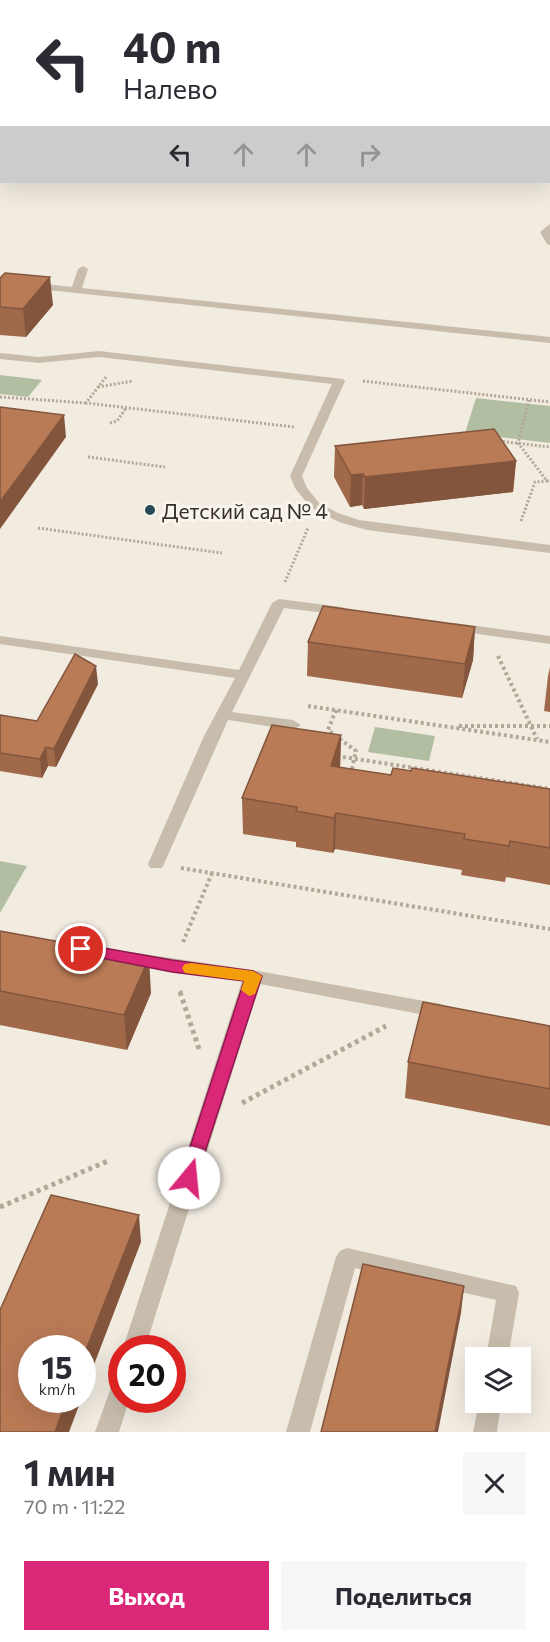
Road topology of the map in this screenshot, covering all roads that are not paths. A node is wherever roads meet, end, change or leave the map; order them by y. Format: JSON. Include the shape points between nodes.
{"nodes":[{"id":1,"x":550,"y":227,"type":"edge"},
{"id":2,"x":550,"y":242,"type":"edge"},
{"id":3,"x":83,"y":269,"type":"dead end"},
{"id":4,"x":0,"y":282,"type":"edge"},
{"id":5,"x":76,"y":290,"type":"junction"},
{"id":6,"x":550,"y":339,"type":"edge"},
{"id":7,"x":0,"y":356,"type":"edge"},
{"id":8,"x":550,"y":549,"type":"edge"},
{"id":9,"x":360,"y":614,"type":"edge"},
{"id":10,"x":441,"y":625,"type":"edge"},
{"id":11,"x":0,"y":640,"type":"edge"},
{"id":12,"x":550,"y":640,"type":"edge"},
{"id":13,"x":244,"y":675,"type":"junction"},
{"id":14,"x":222,"y":715,"type":"junction"},
{"id":15,"x":293,"y":725,"type":"dead end"},
{"id":16,"x":156,"y":864,"type":"road end"},
{"id":17,"x":116,"y":956,"type":"edge"},
{"id":18,"x":253,"y":976,"type":"junction"},
{"id":19,"x":457,"y":1013,"type":"edge"},
{"id":20,"x":138,"y":1335,"type":"edge"},
{"id":21,"x":499,"y":1347,"type":"edge"},
{"id":22,"x":113,"y":1413,"type":"edge"},
{"id":23,"x":488,"y":1413,"type":"edge"},
{"id":24,"x":106,"y":1432,"type":"edge"},
{"id":25,"x":298,"y":1432,"type":"edge"},
{"id":26,"x":485,"y":1432,"type":"edge"}],
"edges":[{"from":1,"to":2,"type":"lane","via":[[545,232]]},
{"from":3,"to":5,"type":"lane"},
{"from":4,"to":5,"type":"lane"},
{"from":5,"to":6,"type":"lane"},
{"from":7,"to":8,"type":"lane","via":[[39,360],[99,354],[339,381],[296,476],[302,494],[317,508],[367,526]]},
{"from":9,"to":13,"type":"lane","via":[[279,603]]},
{"from":10,"to":12,"type":"lane"},
{"from":11,"to":13,"type":"lane"},
{"from":13,"to":14,"type":"lane"},
{"from":14,"to":15,"type":"lane"},
{"from":14,"to":16,"type":"lane"},
{"from":17,"to":18,"type":"lane"},
{"from":18,"to":19,"type":"lane"},
{"from":18,"to":20,"type":"lane"},
{"from":21,"to":25,"type":"lane","via":[[508,1293],[347,1257]]},
{"from":22,"to":24,"type":"lane"},
{"from":23,"to":26,"type":"lane"}]}
